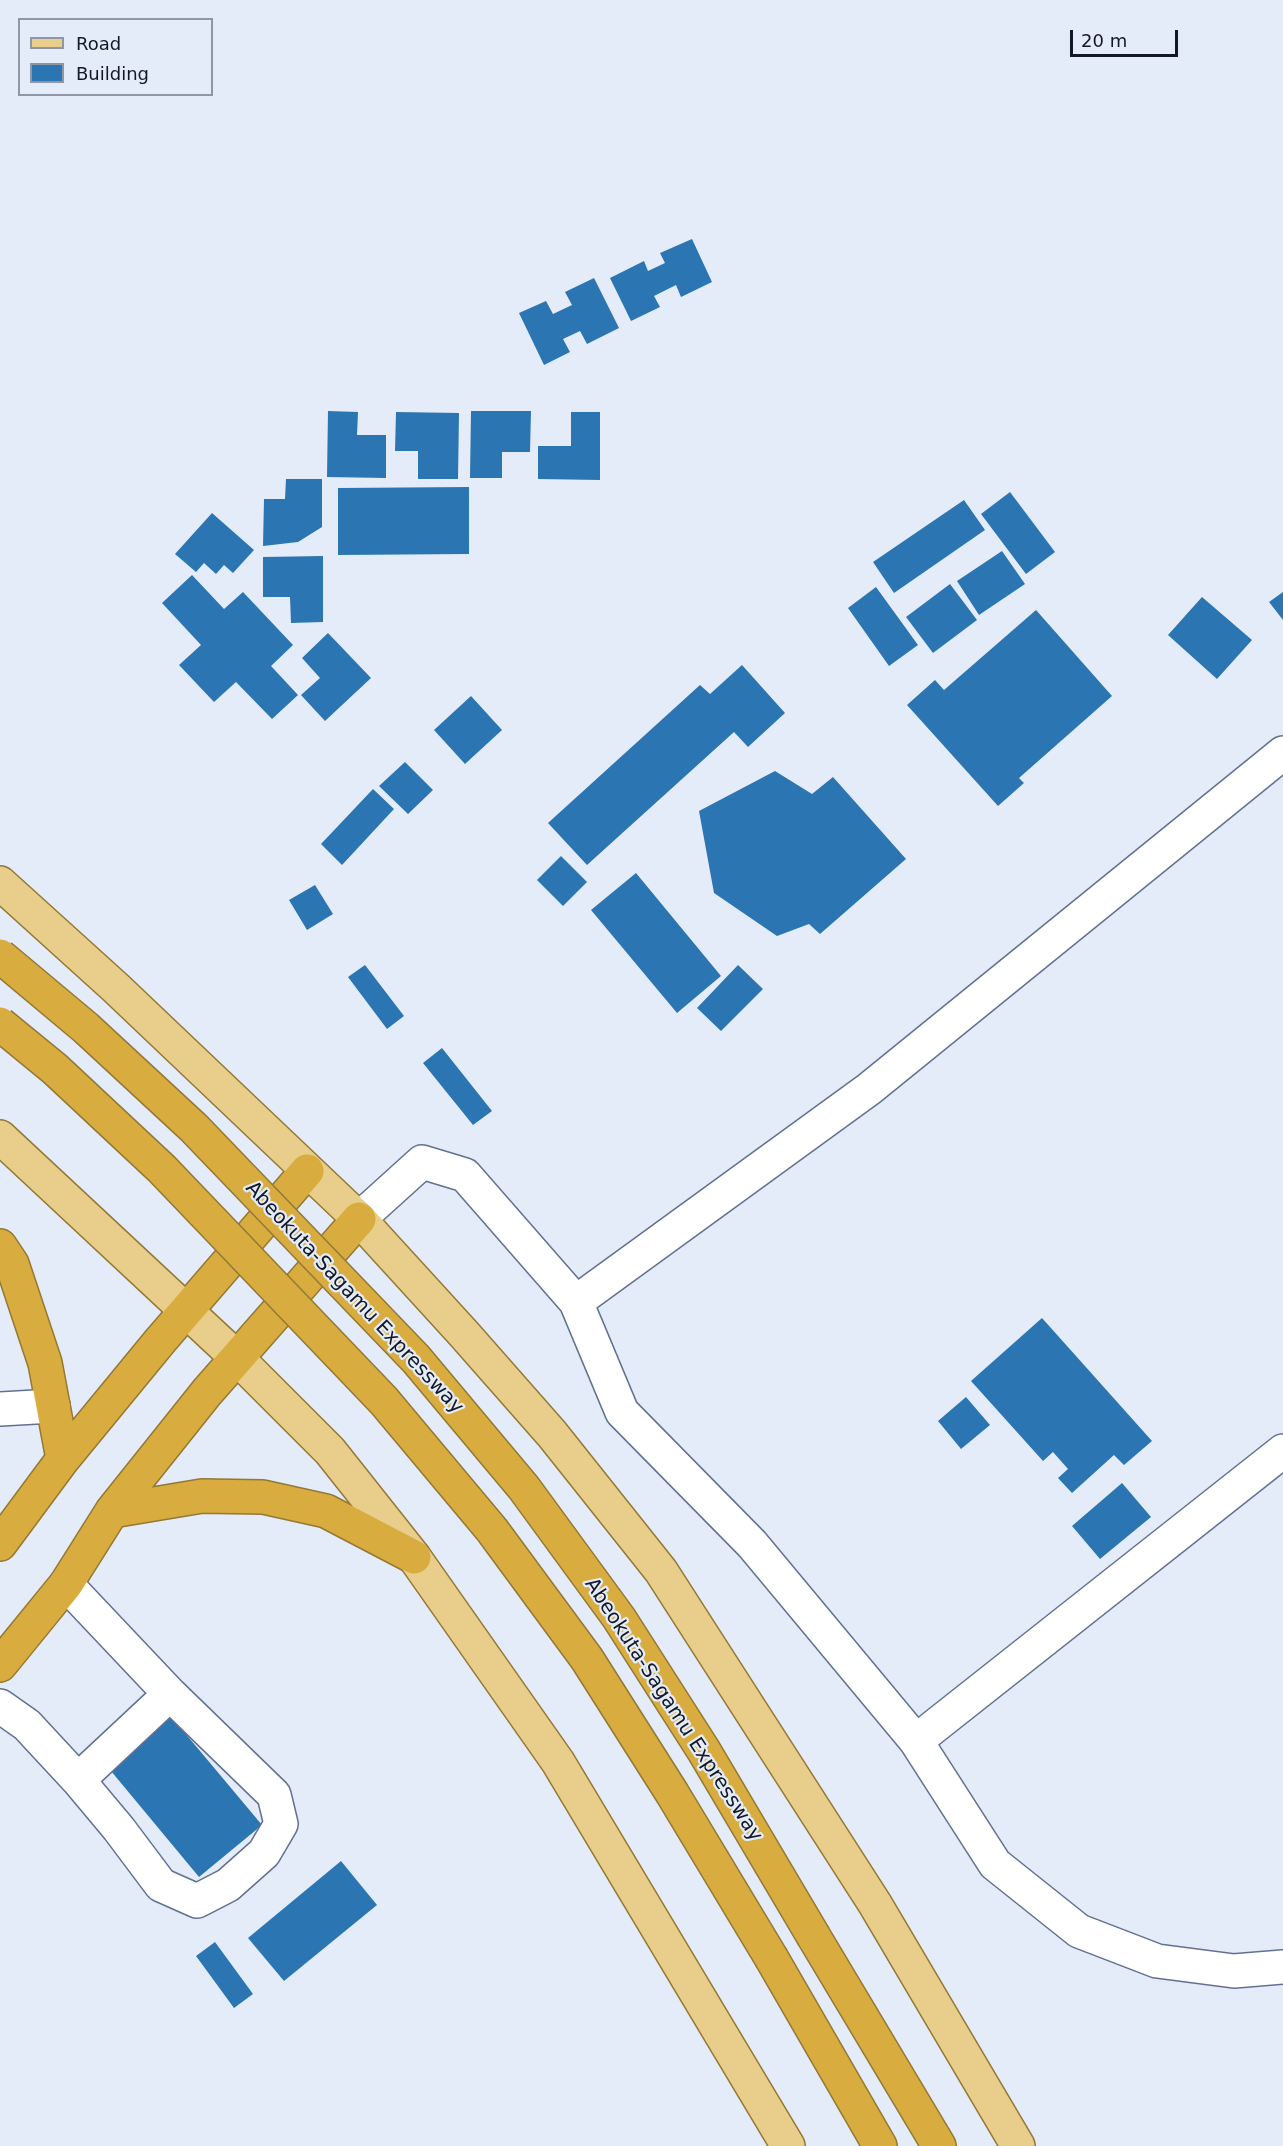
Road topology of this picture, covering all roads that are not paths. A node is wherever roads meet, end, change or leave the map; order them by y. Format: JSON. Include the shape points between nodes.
{"nodes":[{"id":1,"x":1283,"y":753,"type":"edge"},
{"id":2,"x":0,"y":883,"type":"edge"},
{"id":3,"x":0,"y":956,"type":"edge"},
{"id":4,"x":0,"y":1024,"type":"edge"},
{"id":5,"x":0,"y":1137,"type":"edge"},
{"id":6,"x":307,"y":1171,"type":"junction"},
{"id":7,"x":358,"y":1219,"type":"junction"},
{"id":8,"x":0,"y":1246,"type":"edge"},
{"id":9,"x":576,"y":1302,"type":"junction"},
{"id":10,"x":186,"y":1311,"type":"junction"},
{"id":11,"x":237,"y":1358,"type":"junction"},
{"id":12,"x":53,"y":1406,"type":"junction"},
{"id":13,"x":0,"y":1409,"type":"edge"},
{"id":14,"x":1283,"y":1451,"type":"edge"},
{"id":15,"x":63,"y":1459,"type":"junction"},
{"id":16,"x":111,"y":1511,"type":"junction"},
{"id":17,"x":0,"y":1544,"type":"edge"},
{"id":18,"x":414,"y":1557,"type":"junction"},
{"id":19,"x":66,"y":1584,"type":"junction"},
{"id":20,"x":0,"y":1665,"type":"edge"},
{"id":21,"x":170,"y":1694,"type":"junction"},
{"id":22,"x":0,"y":1706,"type":"edge"},
{"id":23,"x":916,"y":1740,"type":"junction"},
{"id":24,"x":78,"y":1780,"type":"junction"},
{"id":25,"x":1283,"y":1967,"type":"edge"},
{"id":26,"x":788,"y":2146,"type":"edge"},
{"id":27,"x":880,"y":2146,"type":"edge"},
{"id":28,"x":939,"y":2146,"type":"edge"},
{"id":29,"x":1018,"y":2146,"type":"edge"}],
"edges":[{"from":1,"to":9,"type":"street","via":[[869,1089]]},
{"from":2,"to":6,"type":"main road"},
{"from":3,"to":28,"type":"highway","name":"Abeokuta-Sagamu Expressway","bridge":true,"via":[[86,1028],[194,1128],[416,1359],[524,1488],[619,1618],[704,1751]]},
{"from":4,"to":27,"type":"highway","bridge":true,"via":[[162,1169],[384,1401],[492,1530],[587,1659],[672,1793]]},
{"from":5,"to":10,"type":"main road"},
{"from":6,"to":7,"type":"main road"},
{"from":6,"to":10,"type":"highway"},
{"from":7,"to":9,"type":"street","via":[[422,1162],[465,1175]]},
{"from":7,"to":11,"type":"highway"},
{"from":7,"to":29,"type":"main road","via":[[552,1434],[661,1571],[875,1904]]},
{"from":8,"to":12,"type":"highway","via":[[12,1264],[45,1363]]},
{"from":9,"to":23,"type":"street","via":[[622,1412],[752,1544]]},
{"from":10,"to":11,"type":"main road"},
{"from":10,"to":15,"type":"highway"},
{"from":11,"to":16,"type":"highway"},
{"from":11,"to":18,"type":"main road","via":[[330,1451]]},
{"from":12,"to":13,"type":"street"},
{"from":12,"to":15,"type":"highway"},
{"from":14,"to":23,"type":"street"},
{"from":15,"to":17,"type":"highway"},
{"from":16,"to":18,"type":"highway","via":[[202,1496],[262,1497],[326,1511]]},
{"from":16,"to":19,"type":"highway"},
{"from":18,"to":26,"type":"main road","via":[[558,1762]]},
{"from":19,"to":20,"type":"highway"},
{"from":19,"to":21,"type":"street"},
{"from":21,"to":24,"type":"street"},
{"from":21,"to":24,"type":"street","via":[[274,1795],[281,1824],[264,1853],[228,1885],[197,1901],[161,1885]]},
{"from":22,"to":24,"type":"street","via":[[27,1725]]},
{"from":23,"to":25,"type":"street","via":[[995,1864],[1079,1931],[1157,1961],[1234,1971]]}]}
